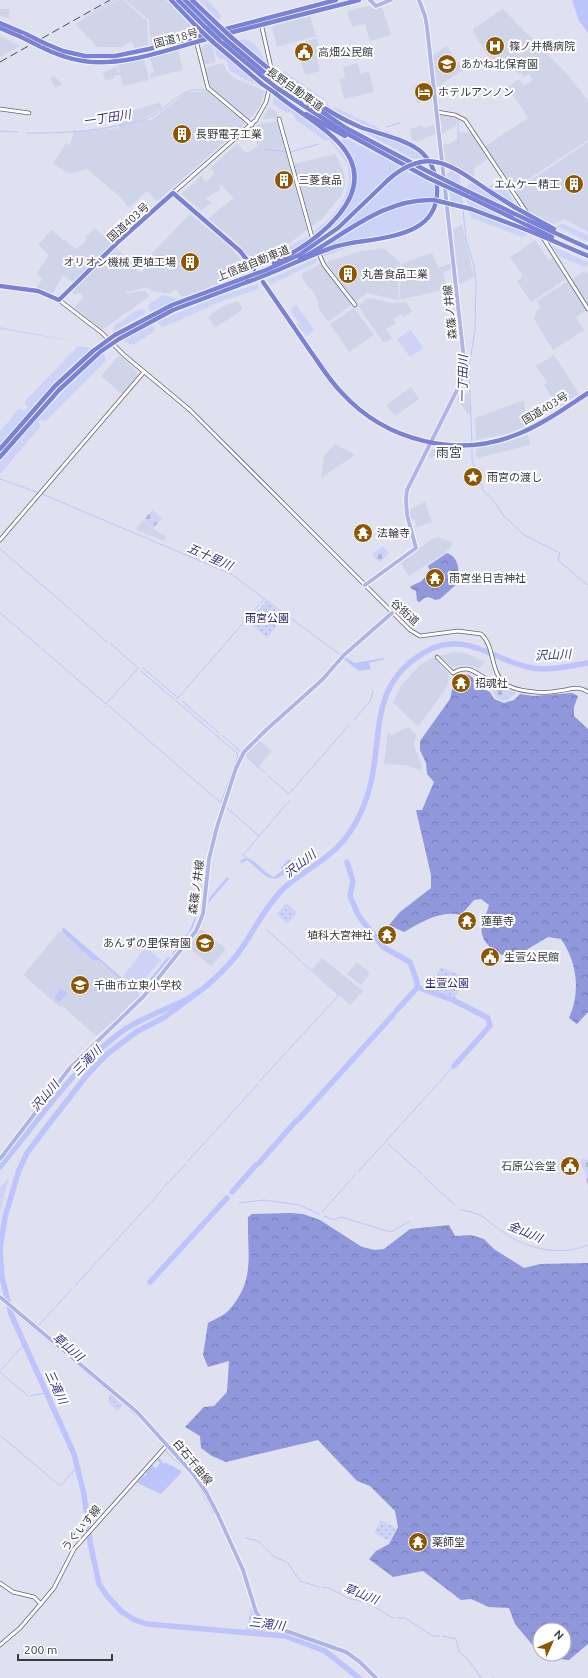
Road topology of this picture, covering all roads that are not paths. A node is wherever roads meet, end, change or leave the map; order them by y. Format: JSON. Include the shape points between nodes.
{"nodes":[{"id":1,"x":172,"y":0,"type":"edge"},
{"id":2,"x":178,"y":0,"type":"edge"},
{"id":3,"x":185,"y":0,"type":"edge"},
{"id":4,"x":193,"y":0,"type":"edge"},
{"id":5,"x":336,"y":0,"type":"edge"},
{"id":6,"x":359,"y":0,"type":"edge"},
{"id":7,"x":370,"y":0,"type":"edge"},
{"id":8,"x":391,"y":0,"type":"edge"},
{"id":9,"x":419,"y":0,"type":"edge"},
{"id":10,"x":261,"y":22,"type":"junction"},
{"id":11,"x":0,"y":23,"type":"edge"},
{"id":12,"x":0,"y":28,"type":"edge"},
{"id":13,"x":196,"y":39,"type":"junction"},
{"id":14,"x":42,"y":44,"type":"junction"},
{"id":15,"x":275,"y":93,"type":"junction"},
{"id":16,"x":305,"y":96,"type":"junction"},
{"id":17,"x":0,"y":109,"type":"edge"},
{"id":18,"x":437,"y":112,"type":"junction"},
{"id":19,"x":29,"y":113,"type":"dead end"},
{"id":20,"x":279,"y":119,"type":"dead end"},
{"id":21,"x":252,"y":125,"type":"junction"},
{"id":22,"x":381,"y":153,"type":"junction"},
{"id":23,"x":418,"y":170,"type":"junction"},
{"id":24,"x":429,"y":175,"type":"junction"},
{"id":25,"x":173,"y":194,"type":"junction"},
{"id":26,"x":469,"y":195,"type":"junction"},
{"id":27,"x":527,"y":228,"type":"junction"},
{"id":28,"x":553,"y":230,"type":"junction"},
{"id":29,"x":312,"y":237,"type":"dead end"},
{"id":30,"x":588,"y":247,"type":"edge"},
{"id":31,"x":588,"y":255,"type":"edge"},
{"id":32,"x":320,"y":256,"type":"dead end"},
{"id":33,"x":254,"y":270,"type":"dead end"},
{"id":34,"x":237,"y":281,"type":"junction"},
{"id":35,"x":247,"y":282,"type":"junction"},
{"id":36,"x":263,"y":282,"type":"dead end"},
{"id":37,"x":0,"y":286,"type":"edge"},
{"id":38,"x":59,"y":300,"type":"junction"},
{"id":39,"x":355,"y":305,"type":"dead end"},
{"id":40,"x":588,"y":309,"type":"edge"},
{"id":41,"x":117,"y":337,"type":"junction"},
{"id":42,"x":144,"y":372,"type":"junction"},
{"id":43,"x":588,"y":392,"type":"edge"},
{"id":44,"x":431,"y":443,"type":"junction"},
{"id":45,"x":0,"y":449,"type":"edge"},
{"id":46,"x":0,"y":457,"type":"edge"},
{"id":47,"x":0,"y":540,"type":"edge"},
{"id":48,"x":365,"y":585,"type":"junction"},
{"id":49,"x":392,"y":614,"type":"junction"},
{"id":50,"x":437,"y":657,"type":"dead end"},
{"id":51,"x":500,"y":679,"type":"junction"},
{"id":52,"x":588,"y":692,"type":"edge"},
{"id":53,"x":0,"y":1159,"type":"edge"},
{"id":54,"x":0,"y":1297,"type":"edge"},
{"id":55,"x":167,"y":1445,"type":"junction"},
{"id":56,"x":0,"y":1583,"type":"edge"},
{"id":57,"x":41,"y":1604,"type":"junction"},
{"id":58,"x":0,"y":1645,"type":"edge"},
{"id":59,"x":376,"y":1678,"type":"edge"}],
"edges":[{"from":1,"to":15,"type":"highway","bridge":true,"via":[[213,42]]},
{"from":2,"to":22,"type":"highway","name":"長野自動車道","bridge":true,"via":[[263,78],[317,115]]},
{"from":3,"to":23,"type":"highway","name":"長野自動車道","bridge":true,"via":[[264,72],[339,124]]},
{"from":4,"to":16,"type":"highway","bridge":true,"via":[[231,37]]},
{"from":5,"to":10,"type":"highway","name":"国道18号"},
{"from":6,"to":10,"type":"highway","name":"国道18号"},
{"from":7,"to":8,"type":"main road","via":[[376,6]]},
{"from":9,"to":18,"type":"main road","name":"森篠ノ井線","via":[[427,27]]},
{"from":10,"to":13,"type":"highway","name":"国道18号"},
{"from":10,"to":21,"type":"street","via":[[272,74],[266,102]]},
{"from":11,"to":14,"type":"highway","name":"国道18号","bridge":true},
{"from":12,"to":14,"type":"highway","name":"国道18号","bridge":true},
{"from":13,"to":14,"type":"highway","name":"国道18号","via":[[105,57],[74,54]]},
{"from":13,"to":21,"type":"street","via":[[208,88]]},
{"from":15,"to":22,"type":"highway","via":[[324,125]]},
{"from":15,"to":34,"type":"highway","via":[[341,145],[349,156],[353,169],[352,190],[343,210],[318,235],[280,261]]},
{"from":16,"to":24,"type":"highway"},
{"from":16,"to":35,"type":"highway","via":[[348,121],[403,142],[419,151],[435,173],[436,202],[428,218],[408,233],[335,247]]},
{"from":17,"to":19,"type":"street"},
{"from":18,"to":40,"type":"street","via":[[455,115],[465,120]]},
{"from":18,"to":44,"type":"main road","name":"森篠ノ井線","via":[[464,360],[462,378]]},
{"from":20,"to":29,"type":"street"},
{"from":21,"to":25,"type":"street"},
{"from":22,"to":23,"type":"highway","name":"長野自動車道"},
{"from":23,"to":24,"type":"highway","name":"上信越自動車道"},
{"from":24,"to":26,"type":"highway","name":"上信越自動車道","bridge":true},
{"from":25,"to":33,"type":"highway","via":[[240,250]]},
{"from":25,"to":38,"type":"highway","name":"国道403号","via":[[119,241]]},
{"from":26,"to":27,"type":"highway","name":"上信越自動車道"},
{"from":26,"to":28,"type":"highway","name":"上信越自動車道","bridge":true},
{"from":27,"to":31,"type":"highway","name":"上信越自動車道","bridge":true},
{"from":27,"to":35,"type":"highway","name":"上信越自動車道","bridge":true,"via":[[434,200],[408,201],[391,206],[361,222],[298,260]]},
{"from":28,"to":30,"type":"highway","name":"上信越自動車道"},
{"from":28,"to":34,"type":"highway","name":"上信越自動車道","bridge":true,"via":[[458,170],[436,161],[422,161],[409,165],[388,180],[355,213],[319,242],[284,262]]},
{"from":32,"to":39,"type":"street"},
{"from":34,"to":41,"type":"highway","name":"上信越自動車道","via":[[172,305]]},
{"from":35,"to":41,"type":"highway","name":"上信越自動車道","via":[[174,310]]},
{"from":36,"to":44,"type":"highway","name":"国道403号","via":[[306,345],[314,351],[336,386],[362,412],[404,436]]},
{"from":37,"to":38,"type":"highway","via":[[38,291]]},
{"from":38,"to":42,"type":"street","name":"谷街道","via":[[102,333]]},
{"from":41,"to":45,"type":"highway","name":"上信越自動車道","bridge":true,"via":[[93,350],[55,386]]},
{"from":41,"to":46,"type":"highway","name":"上信越自動車道","bridge":true,"via":[[58,390]]},
{"from":42,"to":47,"type":"street"},
{"from":42,"to":48,"type":"street","name":"谷街道","via":[[198,418]]},
{"from":43,"to":44,"type":"highway","name":"国道403号","via":[[528,429],[502,439],[472,445]]},
{"from":44,"to":48,"type":"main road","name":"森篠ノ井線","via":[[406,495],[408,522],[416,548]]},
{"from":48,"to":49,"type":"street","name":"谷街道"},
{"from":49,"to":51,"type":"street","name":"谷街道","via":[[420,636],[458,631],[477,632],[485,637]]},
{"from":49,"to":53,"type":"main road","name":"森篠ノ井線","via":[[342,656],[322,680],[255,740],[241,758],[216,827],[209,859],[203,914],[192,937],[144,996],[69,1069]]},
{"from":50,"to":51,"type":"street","via":[[453,674],[470,669],[490,681]]},
{"from":51,"to":52,"type":"street","via":[[511,687],[523,690],[553,692],[576,688]]},
{"from":54,"to":55,"type":"main road","name":"白石千曲線","via":[[137,1412]]},
{"from":55,"to":57,"type":"street","name":"うぐいす線","via":[[77,1544],[54,1588]]},
{"from":55,"to":59,"type":"main road","name":"白石千曲線","via":[[206,1492],[243,1570],[256,1612],[263,1621],[346,1652]]},
{"from":56,"to":57,"type":"street","via":[[13,1592],[34,1597]]},
{"from":57,"to":58,"type":"street","name":"うぐいす線","via":[[20,1628]]}]}
